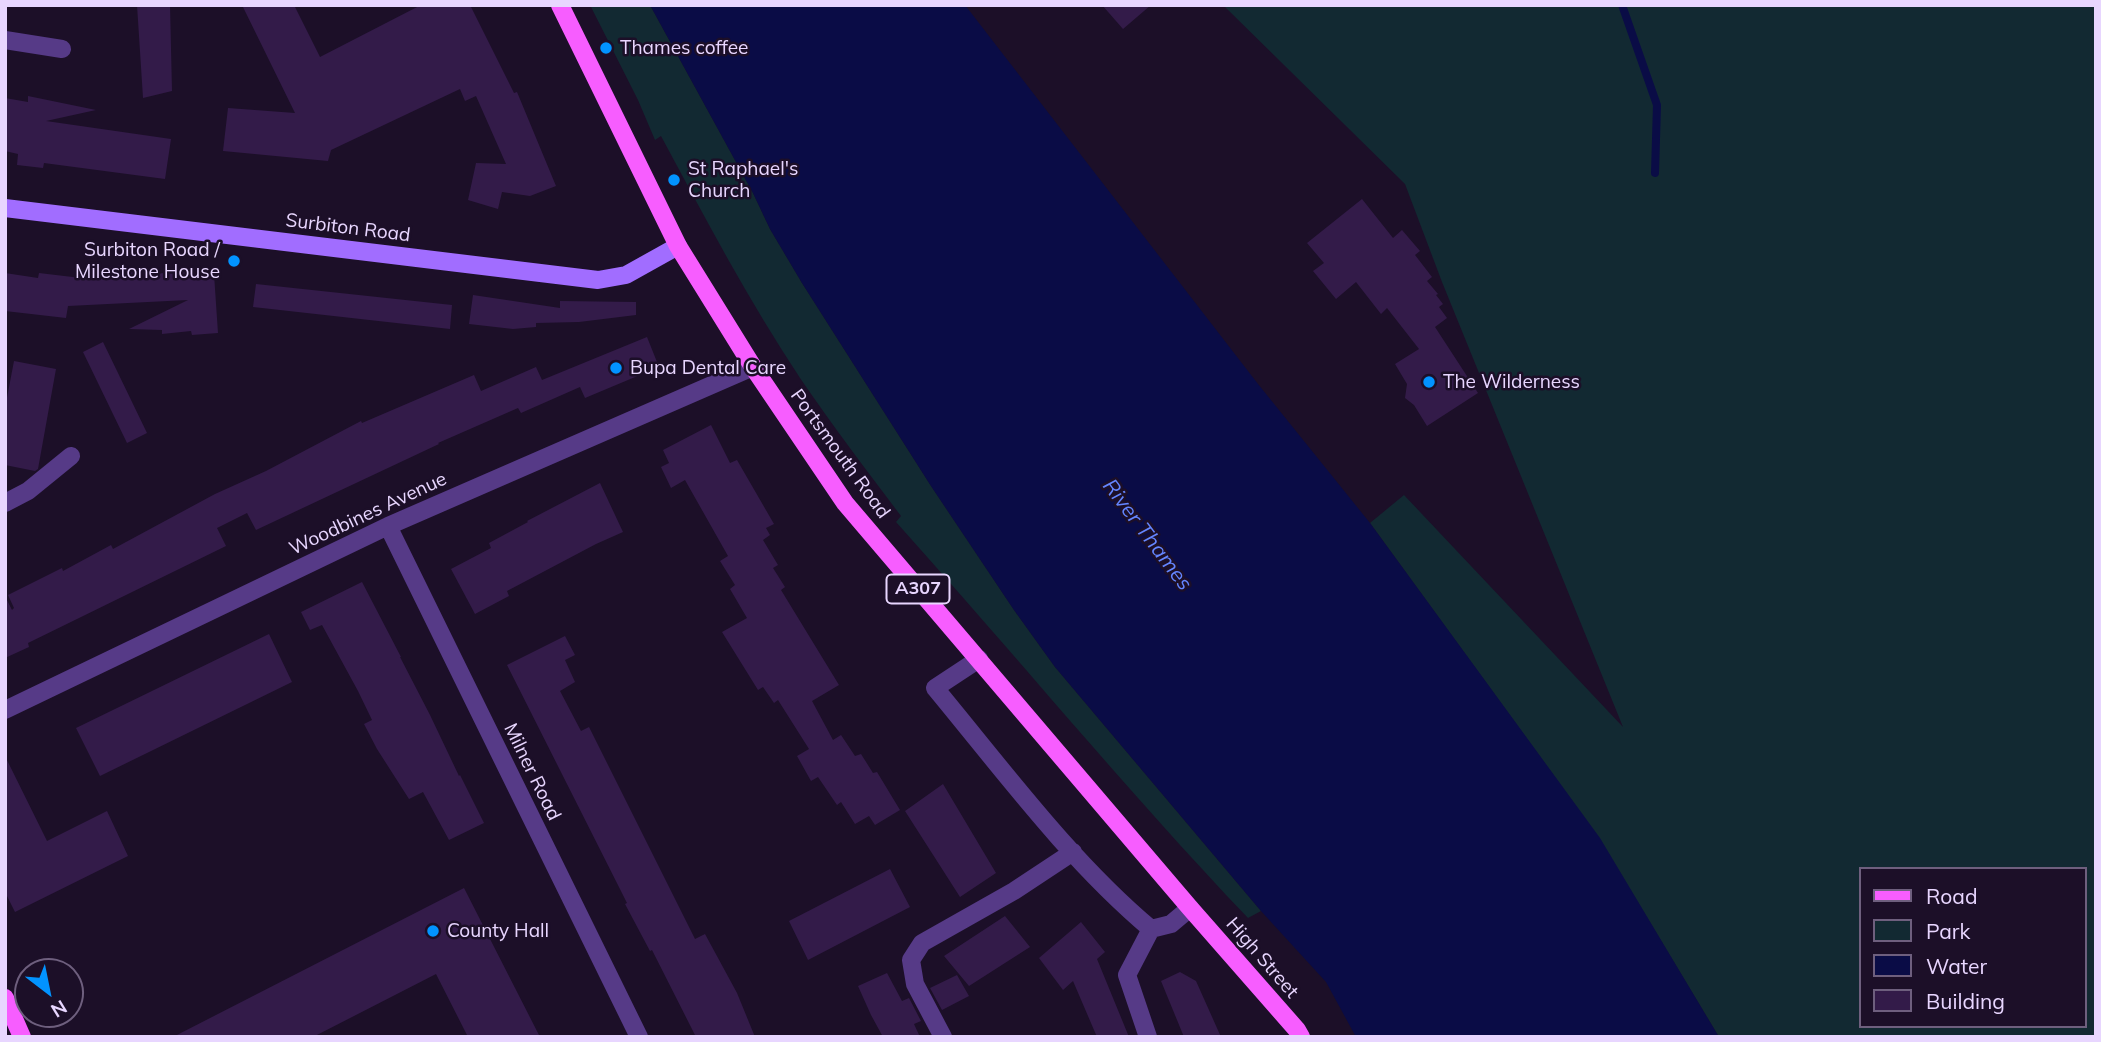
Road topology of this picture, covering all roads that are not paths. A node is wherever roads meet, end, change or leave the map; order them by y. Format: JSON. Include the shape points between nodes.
{"nodes":[{"id":1,"x":560,"y":5,"type":"edge"},
{"id":2,"x":5,"y":40,"type":"edge"},
{"id":3,"x":62,"y":49,"type":"dead end"},
{"id":4,"x":5,"y":208,"type":"edge"},
{"id":5,"x":678,"y":246,"type":"junction"},
{"id":6,"x":753,"y":367,"type":"junction"},
{"id":7,"x":71,"y":456,"type":"dead end"},
{"id":8,"x":5,"y":503,"type":"edge"},
{"id":9,"x":388,"y":526,"type":"junction"},
{"id":10,"x":979,"y":659,"type":"junction"},
{"id":11,"x":5,"y":710,"type":"edge"},
{"id":12,"x":1073,"y":852,"type":"junction"},
{"id":13,"x":1190,"y":908,"type":"junction"},
{"id":14,"x":1151,"y":929,"type":"junction"},
{"id":15,"x":5,"y":998,"type":"edge"},
{"id":16,"x":22,"y":1037,"type":"edge"},
{"id":17,"x":639,"y":1037,"type":"edge"},
{"id":18,"x":943,"y":1037,"type":"edge"},
{"id":19,"x":1148,"y":1037,"type":"edge"},
{"id":20,"x":1301,"y":1037,"type":"edge"}],
"edges":[{"from":1,"to":5,"type":"main road","name":"Portsmouth Road","number":"A307"},
{"from":2,"to":3,"type":"street"},
{"from":4,"to":5,"type":"main road","name":"Surbiton Road","via":[[598,280],[626,275]]},
{"from":5,"to":6,"type":"main road","name":"Portsmouth Road","number":"A307"},
{"from":6,"to":9,"type":"street","name":"Woodbines Avenue"},
{"from":6,"to":10,"type":"main road","name":"Portsmouth Road","number":"A307","via":[[845,503]]},
{"from":7,"to":8,"type":"street","via":[[28,491]]},
{"from":9,"to":11,"type":"street","name":"Woodbines Avenue"},
{"from":9,"to":17,"type":"street","name":"Milner Road"},
{"from":10,"to":12,"type":"street","via":[[935,688]]},
{"from":10,"to":13,"type":"main road","name":"Portsmouth Road","number":"A307"},
{"from":12,"to":14,"type":"street"},
{"from":12,"to":18,"type":"street","via":[[922,943],[911,960],[915,984]]},
{"from":13,"to":14,"type":"street","via":[[1171,924]]},
{"from":13,"to":20,"type":"main road","name":"High Street","number":"A307"},
{"from":14,"to":19,"type":"street","via":[[1127,975]]},
{"from":15,"to":16,"type":"main road"}]}
